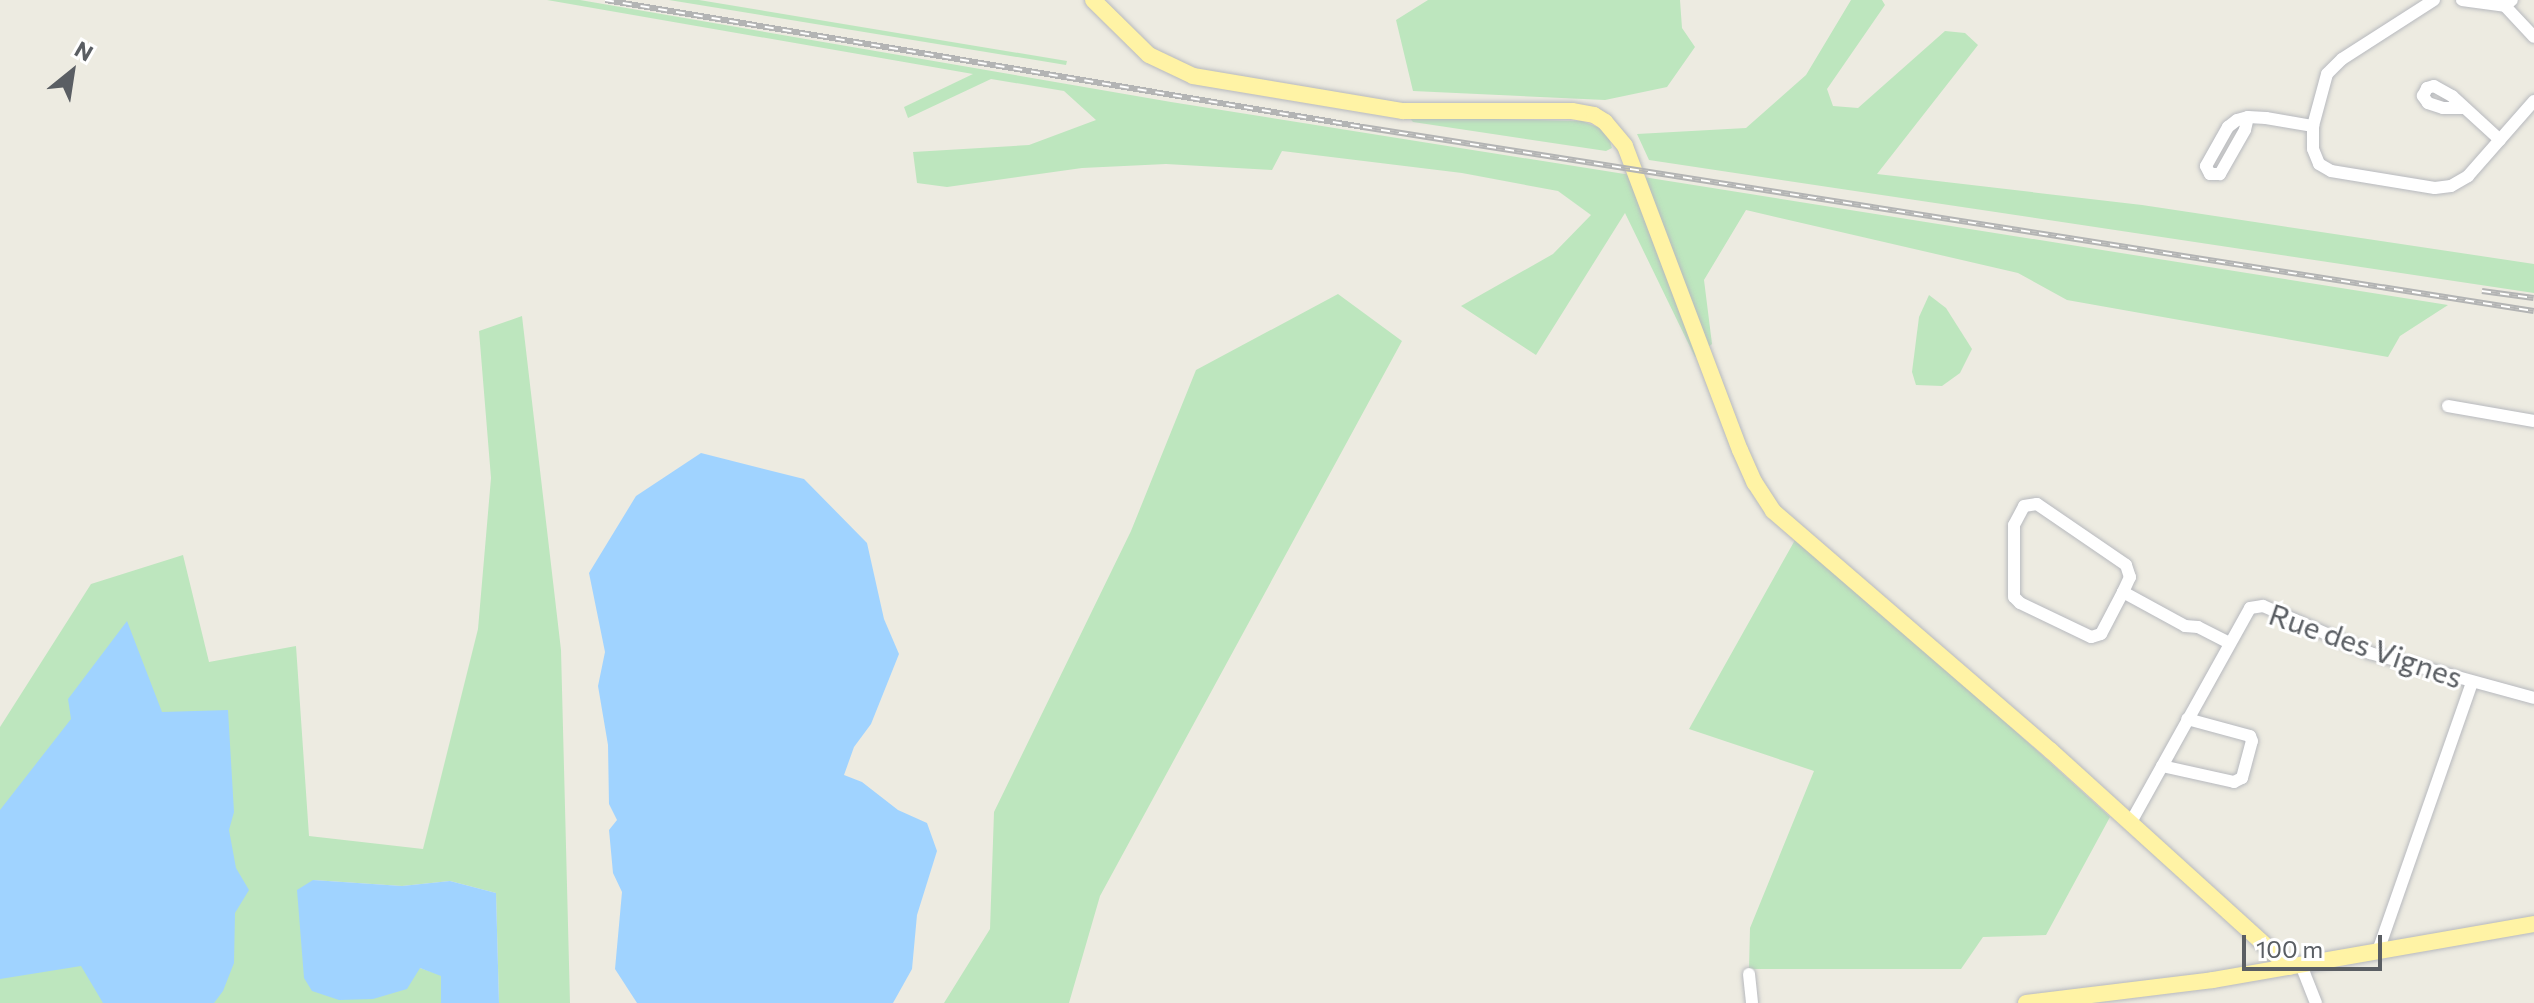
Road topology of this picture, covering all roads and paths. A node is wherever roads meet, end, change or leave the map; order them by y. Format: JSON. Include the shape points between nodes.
{"nodes":[{"id":1,"x":1093,"y":0,"type":"edge"},
{"id":2,"x":2434,"y":0,"type":"edge"},
{"id":3,"x":2462,"y":0,"type":"edge"},
{"id":4,"x":2509,"y":3,"type":"edge"},
{"id":5,"x":2534,"y":37,"type":"edge"},
{"id":6,"x":2534,"y":101,"type":"edge"},
{"id":7,"x":2463,"y":108,"type":"dead end"},
{"id":8,"x":2248,"y":117,"type":"junction"},
{"id":9,"x":2313,"y":126,"type":"junction"},
{"id":10,"x":2500,"y":140,"type":"junction"},
{"id":11,"x":2448,"y":406,"type":"dead end"},
{"id":12,"x":2534,"y":421,"type":"edge"},
{"id":13,"x":2123,"y":592,"type":"junction"},
{"id":14,"x":2229,"y":643,"type":"junction"},
{"id":15,"x":2472,"y":683,"type":"junction"},
{"id":16,"x":2534,"y":698,"type":"edge"},
{"id":17,"x":2187,"y":719,"type":"junction"},
{"id":18,"x":2162,"y":766,"type":"junction"},
{"id":19,"x":2131,"y":822,"type":"junction"},
{"id":20,"x":2534,"y":924,"type":"edge"},
{"id":21,"x":2378,"y":951,"type":"junction"},
{"id":22,"x":2295,"y":966,"type":"junction"},
{"id":23,"x":1749,"y":974,"type":"dead end"},
{"id":24,"x":2101,"y":999,"type":"edge"},
{"id":25,"x":1752,"y":1003,"type":"edge"},
{"id":26,"x":2026,"y":1003,"type":"edge"},
{"id":27,"x":2316,"y":1003,"type":"edge"}],
"edges":[{"from":1,"to":19,"type":"main road","via":[[1160,63],[1217,81],[1386,109],[1580,112],[1611,127],[1625,146],[1740,450],[1766,501],[1781,520]]},
{"from":2,"to":9,"type":"street","via":[[2342,59],[2321,88]]},
{"from":3,"to":4,"type":"street"},
{"from":4,"to":5,"type":"street"},
{"from":6,"to":10,"type":"street"},
{"from":7,"to":10,"type":"street"},
{"from":8,"to":8,"type":"street","via":[[2228,127],[2206,166],[2210,174],[2220,174]]},
{"from":8,"to":9,"type":"street"},
{"from":9,"to":10,"type":"street","via":[[2313,149],[2319,164],[2331,171],[2435,188],[2468,176]]},
{"from":11,"to":12,"type":"street"},
{"from":13,"to":13,"type":"street","via":[[2130,577],[2126,565],[2037,504],[2024,506],[2014,525],[2014,597],[2020,603],[2091,637],[2101,634]]},
{"from":13,"to":14,"type":"street"},
{"from":14,"to":15,"type":"street","name":"Rue des Vignes","via":[[2250,608],[2263,606],[2370,653]]},
{"from":14,"to":17,"type":"street","name":"Rue des Vignes"},
{"from":15,"to":16,"type":"street","name":"Rue des Vignes"},
{"from":15,"to":21,"type":"street"},
{"from":17,"to":18,"type":"street","name":"Rue des Vignes"},
{"from":17,"to":18,"type":"street","via":[[2250,736],[2242,778],[2234,782]]},
{"from":18,"to":19,"type":"street","name":"Rue des Vignes"},
{"from":19,"to":22,"type":"main road"},
{"from":20,"to":21,"type":"main road"},
{"from":21,"to":22,"type":"main road"},
{"from":22,"to":24,"type":"main road"},
{"from":22,"to":27,"type":"street"},
{"from":23,"to":25,"type":"street"},
{"from":24,"to":26,"type":"main road"}]}
